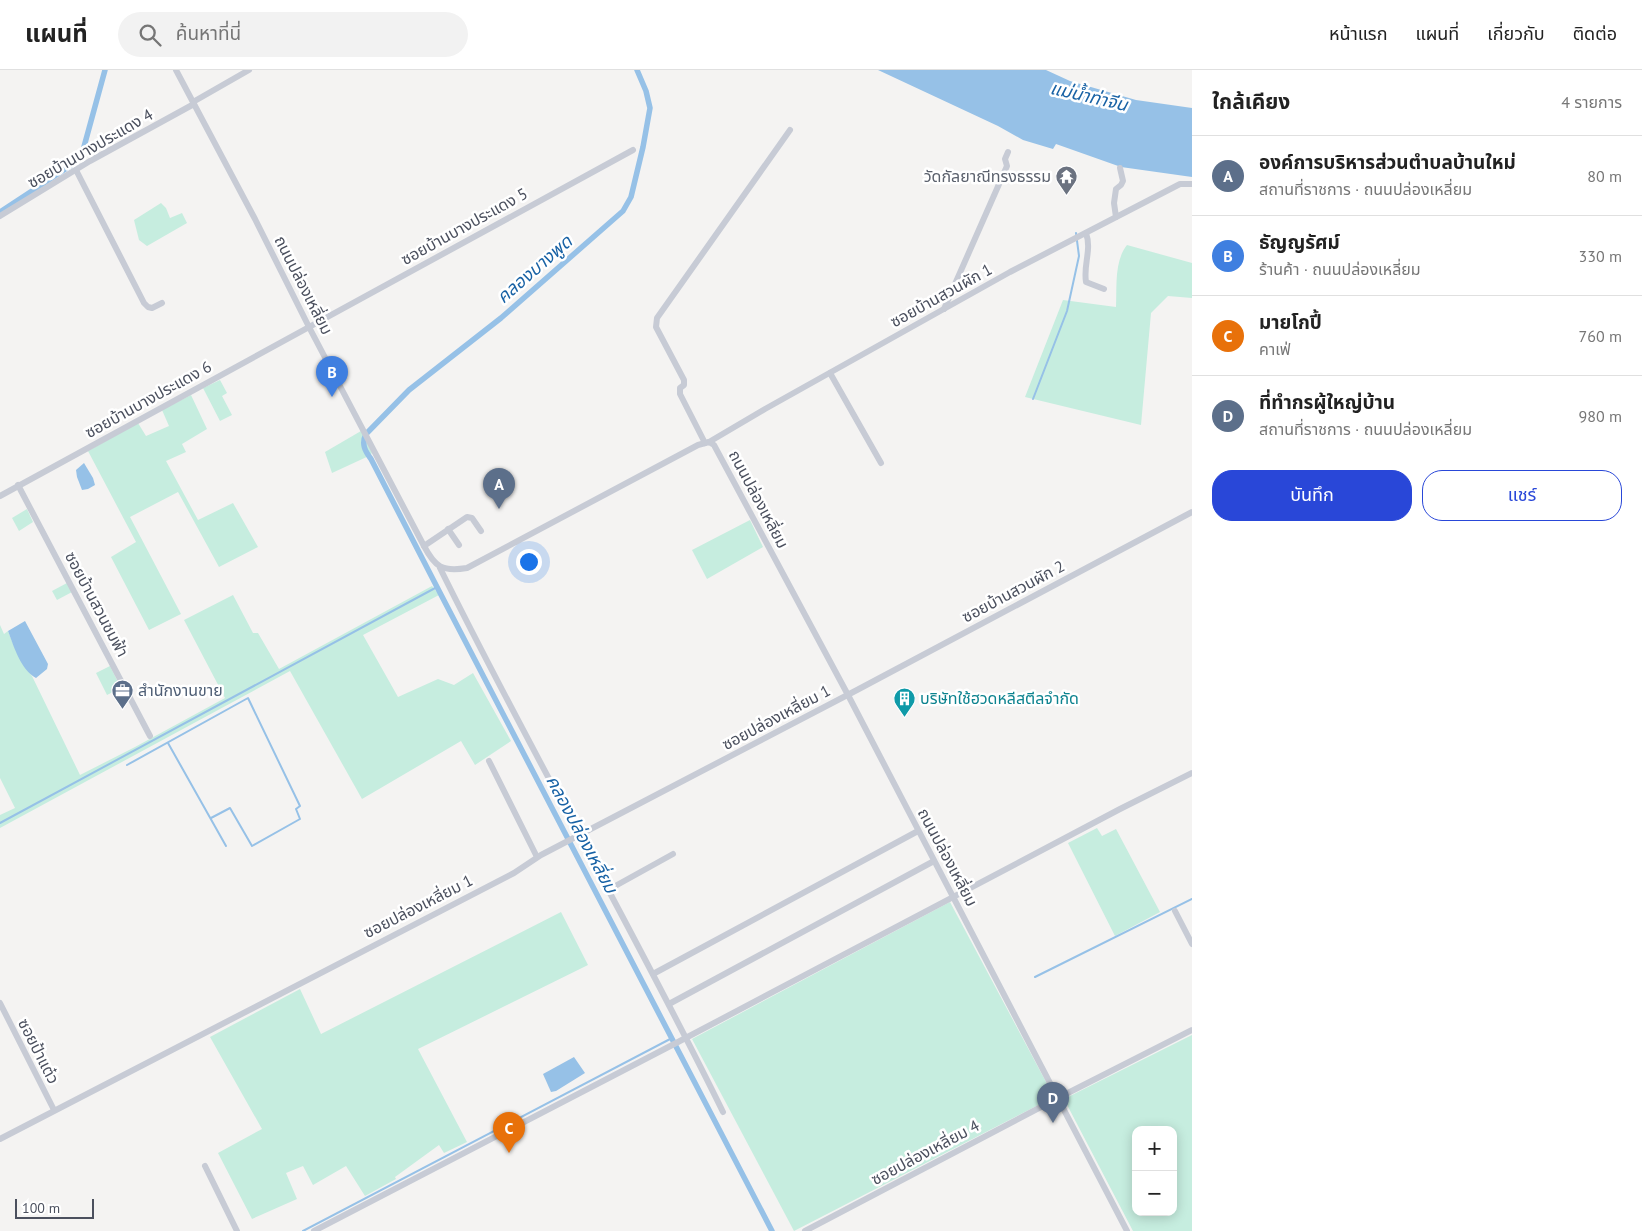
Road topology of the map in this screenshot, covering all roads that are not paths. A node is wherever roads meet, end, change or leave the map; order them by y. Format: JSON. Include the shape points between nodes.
{"nodes":[{"id":1,"x":176,"y":70,"type":"edge"},
{"id":2,"x":249,"y":70,"type":"edge"},
{"id":3,"x":193,"y":103,"type":"junction"},
{"id":4,"x":790,"y":130,"type":"dead end"},
{"id":5,"x":632,"y":150,"type":"dead end"},
{"id":6,"x":1008,"y":152,"type":"dead end"},
{"id":7,"x":1120,"y":168,"type":"dead end"},
{"id":8,"x":76,"y":170,"type":"junction"},
{"id":9,"x":1192,"y":184,"type":"edge"},
{"id":10,"x":0,"y":216,"type":"edge"},
{"id":11,"x":1116,"y":217,"type":"junction"},
{"id":12,"x":1085,"y":234,"type":"junction"},
{"id":13,"x":1104,"y":289,"type":"dead end"},
{"id":14,"x":162,"y":303,"type":"dead end"},
{"id":15,"x":944,"y":309,"type":"junction"},
{"id":16,"x":309,"y":327,"type":"junction"},
{"id":17,"x":830,"y":373,"type":"junction"},
{"id":18,"x":707,"y":442,"type":"junction"},
{"id":19,"x":881,"y":463,"type":"dead end"},
{"id":20,"x":18,"y":486,"type":"junction"},
{"id":21,"x":0,"y":496,"type":"edge"},
{"id":22,"x":1192,"y":512,"type":"edge"},
{"id":23,"x":448,"y":529,"type":"junction"},
{"id":24,"x":481,"y":531,"type":"dead end"},
{"id":25,"x":459,"y":545,"type":"dead end"},
{"id":26,"x":424,"y":546,"type":"junction"},
{"id":27,"x":440,"y":568,"type":"junction"},
{"id":28,"x":848,"y":695,"type":"junction"},
{"id":29,"x":150,"y":736,"type":"dead end"},
{"id":30,"x":489,"y":761,"type":"dead end"},
{"id":31,"x":1192,"y":772,"type":"edge"},
{"id":32,"x":918,"y":831,"type":"junction"},
{"id":33,"x":579,"y":835,"type":"junction"},
{"id":34,"x":673,"y":854,"type":"dead end"},
{"id":35,"x":537,"y":857,"type":"junction"},
{"id":36,"x":934,"y":861,"type":"junction"},
{"id":37,"x":608,"y":890,"type":"junction"},
{"id":38,"x":953,"y":897,"type":"junction"},
{"id":39,"x":1175,"y":911,"type":"dead end"},
{"id":40,"x":1192,"y":944,"type":"edge"},
{"id":41,"x":652,"y":974,"type":"junction"},
{"id":42,"x":0,"y":1003,"type":"edge"},
{"id":43,"x":669,"y":1004,"type":"junction"},
{"id":44,"x":1192,"y":1030,"type":"edge"},
{"id":45,"x":687,"y":1038,"type":"junction"},
{"id":46,"x":1058,"y":1098,"type":"junction"},
{"id":47,"x":54,"y":1110,"type":"junction"},
{"id":48,"x":723,"y":1112,"type":"dead end"},
{"id":49,"x":0,"y":1139,"type":"edge"},
{"id":50,"x":205,"y":1166,"type":"dead end"},
{"id":51,"x":237,"y":1231,"type":"edge"},
{"id":52,"x":314,"y":1231,"type":"edge"},
{"id":53,"x":804,"y":1231,"type":"edge"},
{"id":54,"x":1127,"y":1231,"type":"edge"}],
"edges":[{"from":1,"to":3,"type":"street","name":"ถนนปล่องเหลี่ยม"},
{"from":2,"to":3,"type":"street","name":"ซอยบ้านบางประแดง 4"},
{"from":3,"to":8,"type":"street","name":"ซอยบ้านบางประแดง 4"},
{"from":3,"to":16,"type":"street","name":"ถนนปล่องเหลี่ยม"},
{"from":4,"to":18,"type":"street","via":[[656,318],[656,327],[684,380],[680,394]]},
{"from":5,"to":16,"type":"street","name":"ซอยบ้านบางประแดง 5"},
{"from":6,"to":15,"type":"street","via":[[1006,170]]},
{"from":7,"to":11,"type":"street","via":[[1123,180],[1116,189]]},
{"from":8,"to":10,"type":"street","name":"ซอยบ้านบางประแดง 4"},
{"from":8,"to":14,"type":"street","via":[[144,303],[152,308]]},
{"from":9,"to":11,"type":"street","name":"ซอยบ้านสวนผัก 1","via":[[1180,184]]},
{"from":11,"to":12,"type":"street","name":"ซอยบ้านสวนผัก 1"},
{"from":12,"to":13,"type":"street","via":[[1089,241],[1086,282]]},
{"from":12,"to":15,"type":"street","name":"ซอยบ้านสวนผัก 1"},
{"from":15,"to":17,"type":"street","name":"ซอยบ้านสวนผัก 1"},
{"from":16,"to":20,"type":"street","name":"ซอยบ้านบางประแดง 6"},
{"from":16,"to":26,"type":"street","name":"ถนนปล่องเหลี่ยม"},
{"from":17,"to":18,"type":"street","name":"ซอยบ้านสวนผัก 1"},
{"from":17,"to":19,"type":"street"},
{"from":18,"to":27,"type":"street","name":"ถนนปล่องเหลี่ยม","via":[[467,568]]},
{"from":18,"to":28,"type":"street","name":"ถนนปล่องเหลี่ยม","via":[[716,449]]},
{"from":20,"to":21,"type":"street","name":"ซอยบ้านบางประแดง 6"},
{"from":20,"to":29,"type":"street","name":"ซอยบ้านสวนชมฟ้า"},
{"from":22,"to":28,"type":"street","name":"ซอยบ้านสวนผัก 2"},
{"from":23,"to":24,"type":"street","via":[[470,516]]},
{"from":23,"to":25,"type":"street"},
{"from":23,"to":26,"type":"street"},
{"from":26,"to":27,"type":"street","name":"ถนนปล่องเหลี่ยม","via":[[431,560]]},
{"from":27,"to":33,"type":"street"},
{"from":28,"to":32,"type":"street","name":"ถนนปล่องเหลี่ยม"},
{"from":28,"to":33,"type":"street","name":"ซอยปล่องเหลี่ยม 1"},
{"from":30,"to":35,"type":"street"},
{"from":31,"to":38,"type":"street"},
{"from":32,"to":36,"type":"street","name":"ถนนปล่องเหลี่ยม"},
{"from":32,"to":41,"type":"street"},
{"from":33,"to":35,"type":"street","name":"ซอยปล่องเหลี่ยม 1"},
{"from":33,"to":37,"type":"street"},
{"from":34,"to":37,"type":"street"},
{"from":35,"to":47,"type":"street","name":"ซอยปล่องเหลี่ยม 1","via":[[514,872]]},
{"from":36,"to":38,"type":"street","name":"ถนนปล่องเหลี่ยม"},
{"from":36,"to":43,"type":"street"},
{"from":37,"to":41,"type":"street"},
{"from":38,"to":45,"type":"street"},
{"from":38,"to":46,"type":"street","name":"ถนนปล่องเหลี่ยม"},
{"from":39,"to":40,"type":"street"},
{"from":41,"to":43,"type":"street"},
{"from":42,"to":47,"type":"street","name":"ซอยป้าแต๋ว"},
{"from":43,"to":45,"type":"street"},
{"from":44,"to":46,"type":"street","name":"ซอยปล่องเหลี่ยม 4"},
{"from":45,"to":48,"type":"street"},
{"from":45,"to":52,"type":"street"},
{"from":46,"to":53,"type":"street","name":"ซอยปล่องเหลี่ยม 4"},
{"from":46,"to":54,"type":"street","name":"ถนนปล่องเหลี่ยม"},
{"from":47,"to":49,"type":"street","name":"ซอยปล่องเหลี่ยม 1"},
{"from":50,"to":51,"type":"street"}]}
